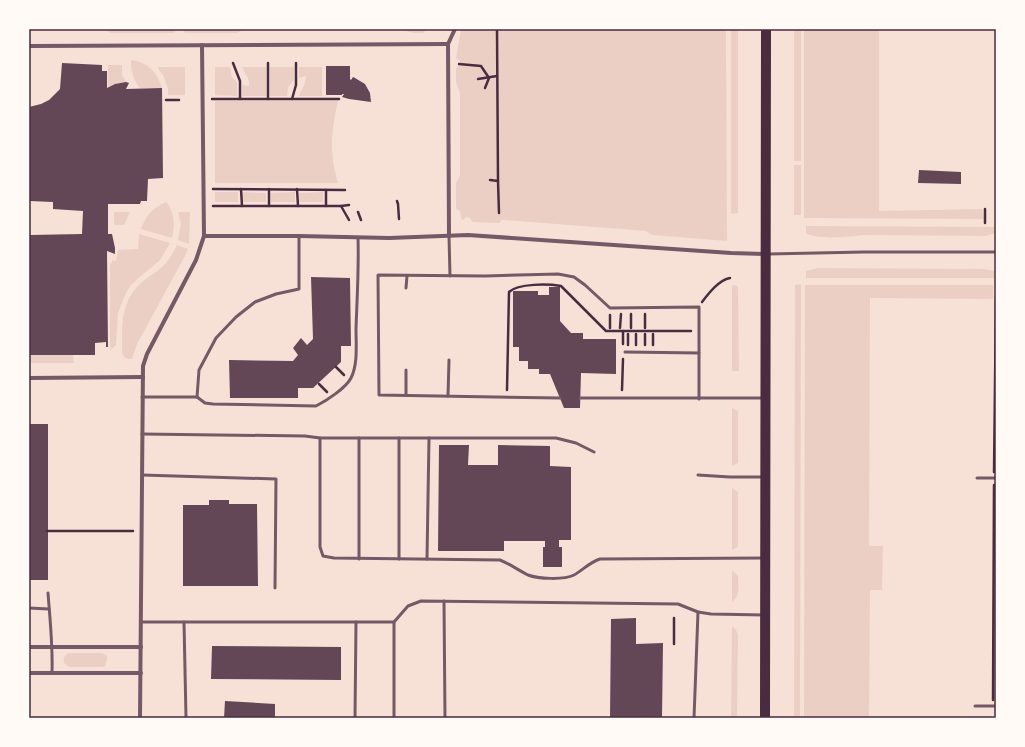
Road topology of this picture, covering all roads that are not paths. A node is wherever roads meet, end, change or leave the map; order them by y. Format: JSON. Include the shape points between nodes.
{"nodes":[{"id":1,"x":455,"y":29,"type":"edge"},
{"id":2,"x":766,"y":29,"type":"edge"},
{"id":3,"x":448,"y":44,"type":"junction"},
{"id":4,"x":202,"y":45,"type":"junction"},
{"id":5,"x":29,"y":46,"type":"edge"},
{"id":6,"x":204,"y":236,"type":"junction"},
{"id":7,"x":299,"y":236,"type":"junction"},
{"id":8,"x":449,"y":236,"type":"junction"},
{"id":9,"x":358,"y":238,"type":"junction"},
{"id":10,"x":996,"y":252,"type":"edge"},
{"id":11,"x":765,"y":254,"type":"junction"},
{"id":12,"x":407,"y":276,"type":"junction"},
{"id":13,"x":450,"y":276,"type":"junction"},
{"id":14,"x":406,"y":288,"type":"dead end"},
{"id":15,"x":625,"y":352,"type":"dead end"},
{"id":16,"x":699,"y":353,"type":"junction"},
{"id":17,"x":449,"y":360,"type":"dead end"},
{"id":18,"x":406,"y":370,"type":"dead end"},
{"id":19,"x":142,"y":377,"type":"junction"},
{"id":20,"x":29,"y":378,"type":"edge"},
{"id":21,"x":406,"y":396,"type":"junction"},
{"id":22,"x":448,"y":396,"type":"junction"},
{"id":23,"x":142,"y":397,"type":"junction"},
{"id":24,"x":197,"y":397,"type":"junction"},
{"id":25,"x":560,"y":398,"type":"dead end"},
{"id":26,"x":580,"y":398,"type":"dead end"},
{"id":27,"x":766,"y":398,"type":"junction"},
{"id":28,"x":699,"y":399,"type":"junction"},
{"id":29,"x":142,"y":434,"type":"junction"},
{"id":30,"x":320,"y":438,"type":"junction"},
{"id":31,"x":359,"y":438,"type":"junction"},
{"id":32,"x":399,"y":438,"type":"junction"},
{"id":33,"x":429,"y":438,"type":"junction"},
{"id":34,"x":594,"y":452,"type":"dead end"},
{"id":35,"x":142,"y":475,"type":"junction"},
{"id":36,"x":698,"y":475,"type":"dead end"},
{"id":37,"x":766,"y":478,"type":"junction"},
{"id":38,"x":977,"y":478,"type":"dead end"},
{"id":39,"x":995,"y":478,"type":"edge"},
{"id":40,"x":766,"y":558,"type":"junction"},
{"id":41,"x":359,"y":559,"type":"junction"},
{"id":42,"x":399,"y":559,"type":"junction"},
{"id":43,"x":428,"y":559,"type":"junction"},
{"id":44,"x":275,"y":588,"type":"dead end"},
{"id":45,"x":48,"y":594,"type":"dead end"},
{"id":46,"x":444,"y":601,"type":"junction"},
{"id":47,"x":29,"y":608,"type":"edge"},
{"id":48,"x":49,"y":609,"type":"junction"},
{"id":49,"x":698,"y":612,"type":"junction"},
{"id":50,"x":766,"y":614,"type":"junction"},
{"id":51,"x":141,"y":622,"type":"junction"},
{"id":52,"x":184,"y":622,"type":"junction"},
{"id":53,"x":356,"y":622,"type":"junction"},
{"id":54,"x":394,"y":622,"type":"junction"},
{"id":55,"x":29,"y":647,"type":"edge"},
{"id":56,"x":53,"y":647,"type":"junction"},
{"id":57,"x":141,"y":647,"type":"junction"},
{"id":58,"x":29,"y":673,"type":"edge"},
{"id":59,"x":52,"y":673,"type":"junction"},
{"id":60,"x":141,"y":673,"type":"junction"},
{"id":61,"x":975,"y":706,"type":"dead end"},
{"id":62,"x":995,"y":706,"type":"edge"},
{"id":63,"x":140,"y":718,"type":"edge"},
{"id":64,"x":186,"y":718,"type":"edge"},
{"id":65,"x":355,"y":718,"type":"edge"},
{"id":66,"x":394,"y":718,"type":"edge"},
{"id":67,"x":445,"y":718,"type":"edge"},
{"id":68,"x":694,"y":718,"type":"edge"},
{"id":69,"x":765,"y":718,"type":"edge"}],
"edges":[{"from":1,"to":3,"type":"street"},
{"from":2,"to":11,"type":"main road"},
{"from":3,"to":4,"type":"street"},
{"from":3,"to":8,"type":"street"},
{"from":4,"to":5,"type":"street"},
{"from":4,"to":6,"type":"street"},
{"from":6,"to":7,"type":"street"},
{"from":6,"to":19,"type":"street","via":[[196,260],[147,354]]},
{"from":7,"to":9,"type":"street"},
{"from":7,"to":24,"type":"lane","via":[[299,289],[255,302],[216,338],[199,370]]},
{"from":8,"to":9,"type":"street"},
{"from":8,"to":11,"type":"street","via":[[488,236]]},
{"from":8,"to":13,"type":"lane"},
{"from":9,"to":24,"type":"lane","via":[[355,362],[351,379],[347,383],[316,406],[213,404]]},
{"from":10,"to":11,"type":"lane"},
{"from":11,"to":27,"type":"main road"},
{"from":12,"to":13,"type":"lane"},
{"from":12,"to":14,"type":"lane"},
{"from":12,"to":21,"type":"lane","via":[[378,275],[379,395]]},
{"from":13,"to":16,"type":"lane","via":[[558,274],[574,277],[610,308],[699,307]]},
{"from":15,"to":16,"type":"lane"},
{"from":16,"to":28,"type":"lane"},
{"from":17,"to":22,"type":"lane"},
{"from":18,"to":21,"type":"lane"},
{"from":19,"to":20,"type":"street"},
{"from":19,"to":23,"type":"street"},
{"from":21,"to":22,"type":"lane"},
{"from":22,"to":25,"type":"lane"},
{"from":23,"to":24,"type":"lane"},
{"from":23,"to":29,"type":"street"},
{"from":26,"to":28,"type":"lane"},
{"from":27,"to":28,"type":"lane"},
{"from":27,"to":37,"type":"main road"},
{"from":29,"to":30,"type":"lane"},
{"from":29,"to":35,"type":"street"},
{"from":30,"to":31,"type":"lane"},
{"from":30,"to":41,"type":"lane","via":[[320,547],[323,556]]},
{"from":31,"to":32,"type":"lane"},
{"from":31,"to":41,"type":"lane"},
{"from":32,"to":33,"type":"lane"},
{"from":32,"to":42,"type":"lane"},
{"from":33,"to":34,"type":"lane","via":[[556,438],[576,443]]},
{"from":33,"to":43,"type":"lane"},
{"from":35,"to":44,"type":"lane","via":[[276,479]]},
{"from":35,"to":51,"type":"street"},
{"from":36,"to":37,"type":"lane"},
{"from":37,"to":40,"type":"main road"},
{"from":38,"to":39,"type":"lane"},
{"from":40,"to":43,"type":"lane","via":[[600,559],[566,578],[536,577],[500,560]]},
{"from":40,"to":50,"type":"main road"},
{"from":41,"to":42,"type":"lane"},
{"from":42,"to":43,"type":"lane"},
{"from":45,"to":48,"type":"lane"},
{"from":46,"to":49,"type":"lane","via":[[678,604]]},
{"from":46,"to":54,"type":"lane","via":[[421,601],[408,606]]},
{"from":46,"to":67,"type":"lane"},
{"from":47,"to":48,"type":"lane"},
{"from":48,"to":56,"type":"lane"},
{"from":49,"to":50,"type":"lane"},
{"from":49,"to":68,"type":"lane"},
{"from":50,"to":69,"type":"main road"},
{"from":51,"to":52,"type":"lane"},
{"from":51,"to":57,"type":"street"},
{"from":52,"to":53,"type":"lane"},
{"from":52,"to":64,"type":"lane"},
{"from":53,"to":54,"type":"lane"},
{"from":53,"to":65,"type":"lane"},
{"from":54,"to":66,"type":"lane"},
{"from":55,"to":56,"type":"street"},
{"from":56,"to":57,"type":"street"},
{"from":56,"to":59,"type":"lane"},
{"from":57,"to":60,"type":"street"},
{"from":58,"to":59,"type":"street"},
{"from":59,"to":60,"type":"street"},
{"from":60,"to":63,"type":"street"},
{"from":61,"to":62,"type":"lane"}]}
